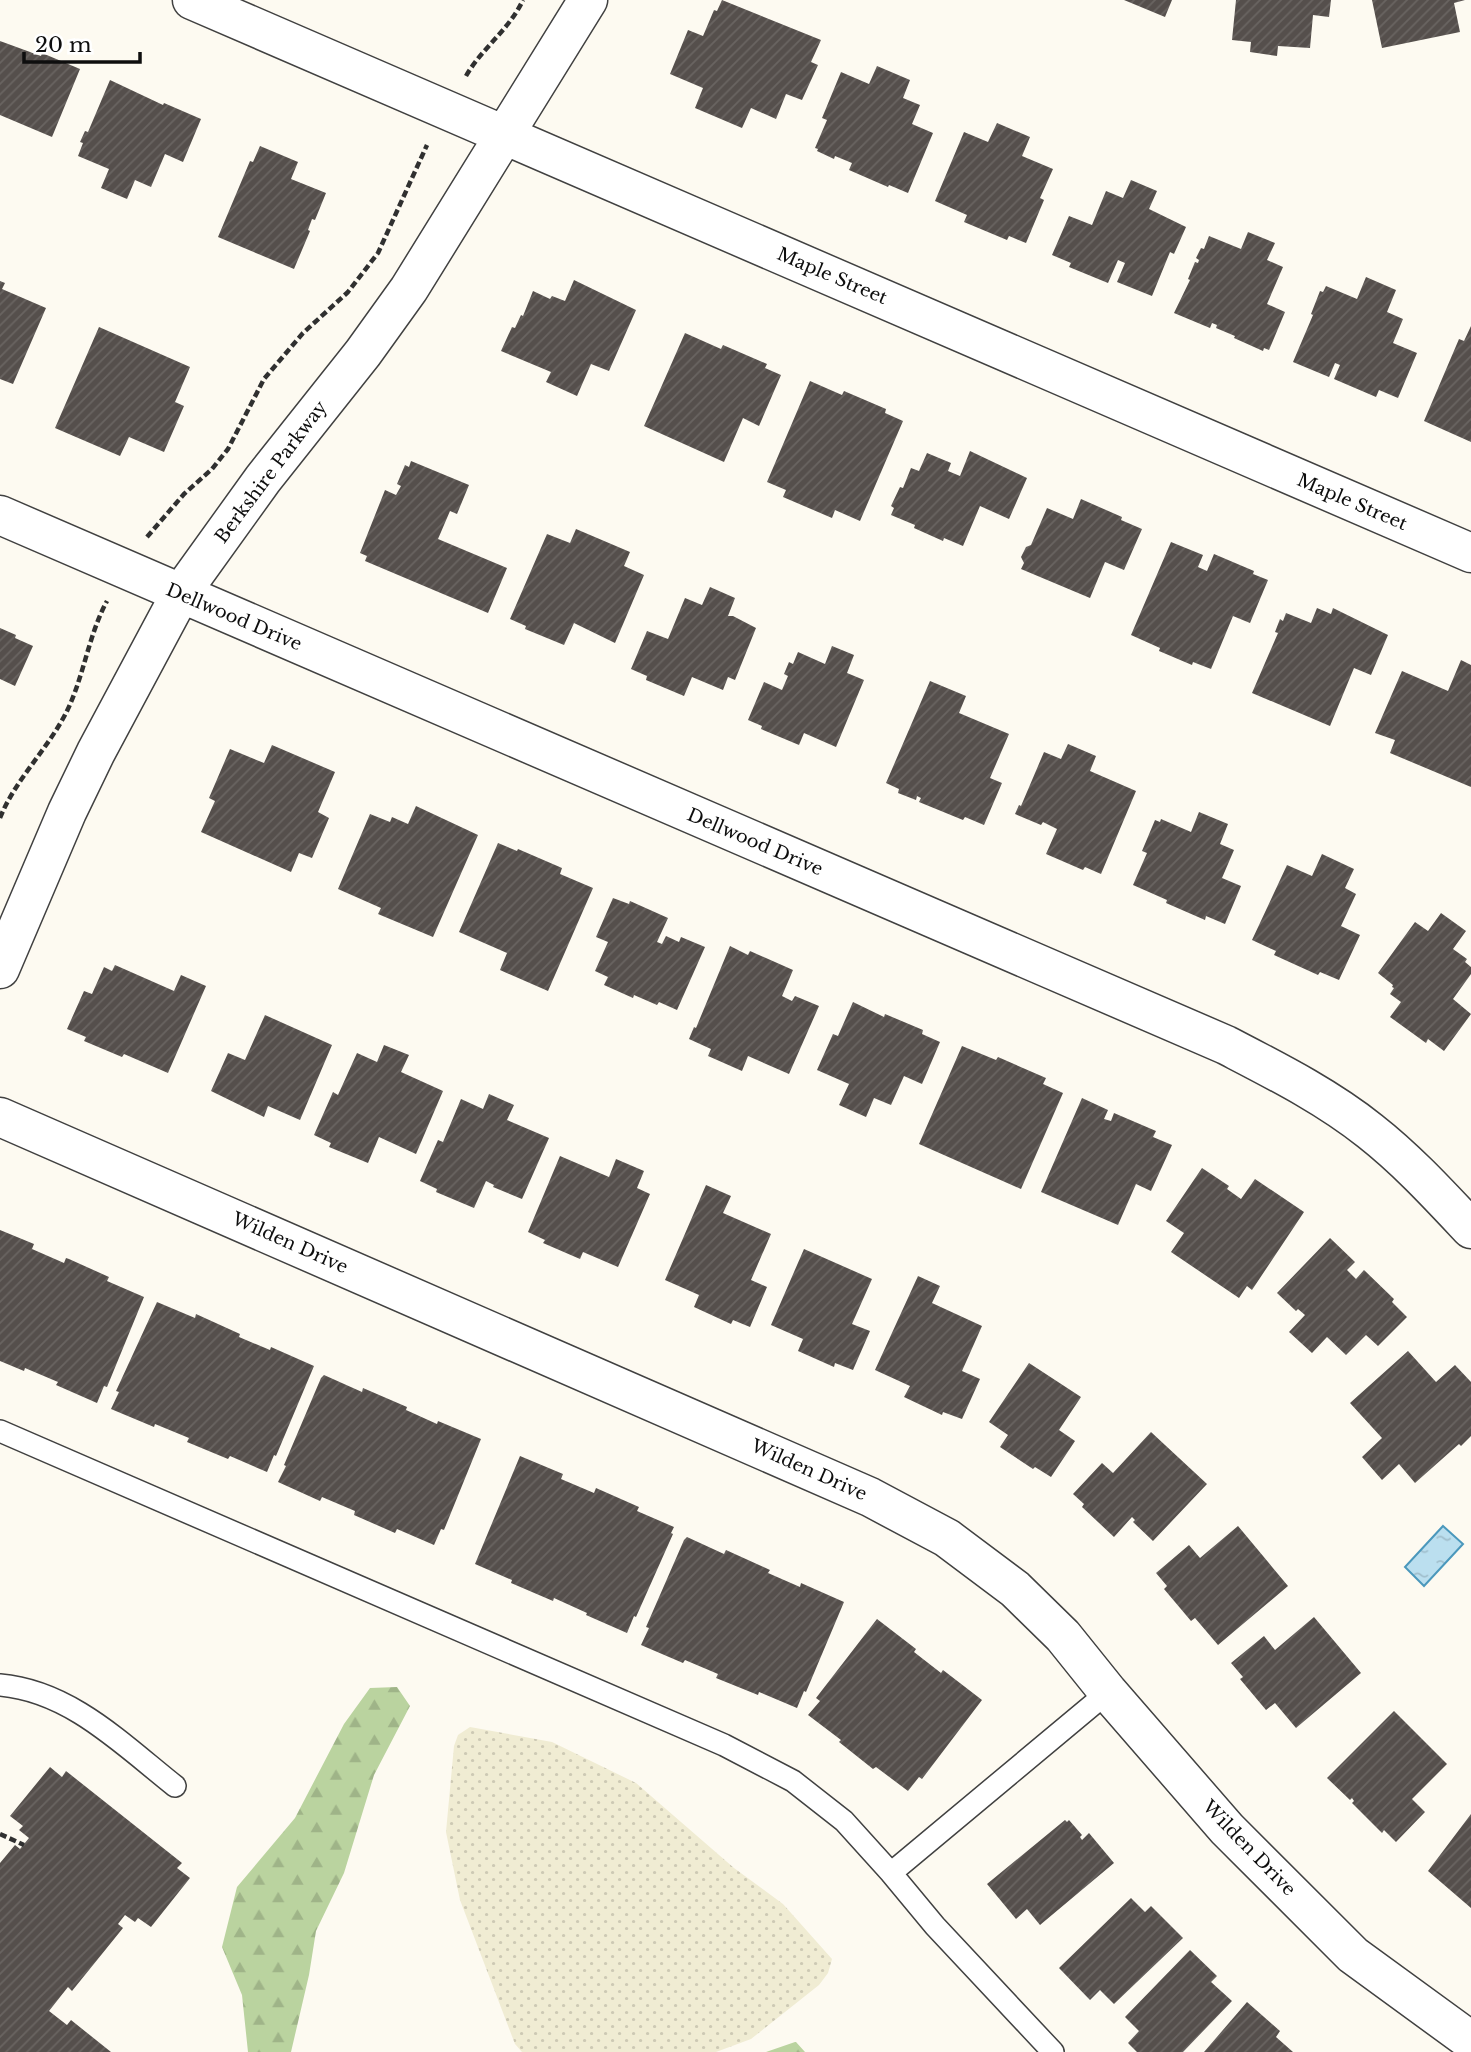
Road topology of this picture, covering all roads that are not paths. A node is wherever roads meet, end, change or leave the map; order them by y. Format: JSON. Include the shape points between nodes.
{"nodes":[{"id":1,"x":192,"y":0,"type":"edge"},
{"id":2,"x":588,"y":0,"type":"edge"},
{"id":3,"x":505,"y":135,"type":"junction"},
{"id":4,"x":0,"y":515,"type":"edge"},
{"id":5,"x":1471,"y":553,"type":"edge"},
{"id":6,"x":181,"y":593,"type":"junction"},
{"id":7,"x":0,"y":969,"type":"edge"},
{"id":8,"x":0,"y":1117,"type":"edge"},
{"id":9,"x":1471,"y":1229,"type":"edge"},
{"id":10,"x":0,"y":1431,"type":"edge"},
{"id":11,"x":0,"y":1685,"type":"edge"},
{"id":12,"x":1108,"y":1692,"type":"junction"},
{"id":13,"x":175,"y":1786,"type":"dead end"},
{"id":14,"x":891,"y":1873,"type":"junction"},
{"id":15,"x":1471,"y":2041,"type":"edge"},
{"id":16,"x":1053,"y":2052,"type":"edge"}],
"edges":[{"from":1,"to":3,"type":"street","name":"Maple Street"},
{"from":2,"to":3,"type":"street","name":"Berkshire Parkway"},
{"from":3,"to":5,"type":"street","name":"Maple Street"},
{"from":3,"to":6,"type":"street","name":"Berkshire Parkway","via":[[409,289]]},
{"from":4,"to":6,"type":"street","name":"Dellwood Drive"},
{"from":6,"to":7,"type":"street","name":"Berkshire Parkway","via":[[90,764]]},
{"from":6,"to":9,"type":"street","name":"Dellwood Drive","via":[[1226,1045],[1309,1088],[1371,1131]]},
{"from":8,"to":12,"type":"street","name":"Wilden Drive","via":[[870,1497],[947,1538],[1015,1589],[1063,1636]]},
{"from":10,"to":14,"type":"lane","via":[[724,1745],[793,1781],[844,1821]]},
{"from":11,"to":13,"type":"lane","via":[[38,1692],[84,1714]]},
{"from":12,"to":14,"type":"lane"},
{"from":12,"to":15,"type":"street","name":"Wilden Drive","via":[[1227,1829],[1353,1955]]},
{"from":14,"to":16,"type":"lane","via":[[934,1926]]}]}
